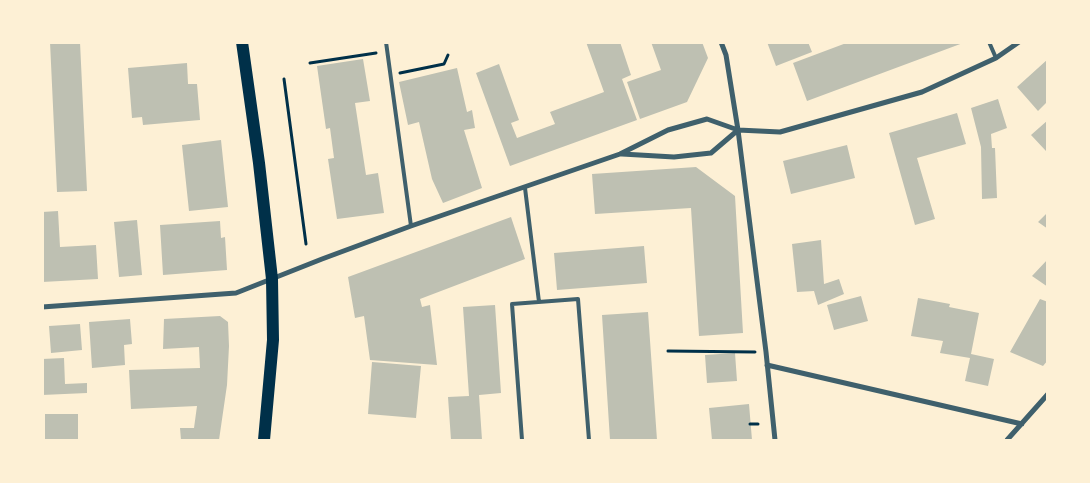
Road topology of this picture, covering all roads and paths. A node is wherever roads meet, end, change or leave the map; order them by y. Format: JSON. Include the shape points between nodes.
{"nodes":[{"id":1,"x":242,"y":42,"type":"edge"},
{"id":2,"x":386,"y":42,"type":"edge"},
{"id":3,"x":721,"y":42,"type":"edge"},
{"id":4,"x":989,"y":42,"type":"edge"},
{"id":5,"x":1019,"y":42,"type":"edge"},
{"id":6,"x":387,"y":51,"type":"junction"},
{"id":7,"x":448,"y":55,"type":"dead end"},
{"id":8,"x":996,"y":58,"type":"junction"},
{"id":9,"x":310,"y":63,"type":"dead end"},
{"id":10,"x":390,"y":75,"type":"junction"},
{"id":11,"x":284,"y":79,"type":"dead end"},
{"id":12,"x":738,"y":130,"type":"junction"},
{"id":13,"x":620,"y":154,"type":"junction"},
{"id":14,"x":525,"y":188,"type":"junction"},
{"id":15,"x":412,"y":226,"type":"junction"},
{"id":16,"x":306,"y":244,"type":"dead end"},
{"id":17,"x":272,"y":279,"type":"junction"},
{"id":18,"x":539,"y":302,"type":"junction"},
{"id":19,"x":42,"y":307,"type":"edge"},
{"id":20,"x":668,"y":351,"type":"dead end"},
{"id":21,"x":766,"y":352,"type":"junction"},
{"id":22,"x":767,"y":365,"type":"junction"},
{"id":23,"x":1048,"y":394,"type":"edge"},
{"id":24,"x":750,"y":424,"type":"dead end"},
{"id":25,"x":758,"y":424,"type":"dead end"},
{"id":26,"x":1022,"y":424,"type":"junction"},
{"id":27,"x":264,"y":440,"type":"edge"},
{"id":28,"x":522,"y":440,"type":"edge"},
{"id":29,"x":589,"y":440,"type":"edge"},
{"id":30,"x":774,"y":440,"type":"edge"},
{"id":31,"x":1007,"y":440,"type":"edge"}],
"edges":[{"from":1,"to":17,"type":"main road"},
{"from":2,"to":6,"type":"lane"},
{"from":3,"to":12,"type":"street"},
{"from":4,"to":8,"type":"lane"},
{"from":5,"to":8,"type":"street"},
{"from":6,"to":9,"type":"path"},
{"from":6,"to":10,"type":"lane"},
{"from":7,"to":10,"type":"path","via":[[444,64]]},
{"from":8,"to":12,"type":"street","via":[[922,92],[780,132]]},
{"from":10,"to":15,"type":"lane"},
{"from":11,"to":16,"type":"path"},
{"from":12,"to":13,"type":"street","via":[[712,153],[674,157]]},
{"from":12,"to":13,"type":"street","via":[[706,119],[668,130]]},
{"from":12,"to":21,"type":"street"},
{"from":13,"to":14,"type":"street"},
{"from":14,"to":15,"type":"street"},
{"from":14,"to":18,"type":"lane"},
{"from":15,"to":17,"type":"street"},
{"from":17,"to":19,"type":"street","via":[[236,293]]},
{"from":17,"to":27,"type":"main road","via":[[273,340]]},
{"from":18,"to":28,"type":"lane","via":[[512,304]]},
{"from":18,"to":29,"type":"lane","via":[[578,299]]},
{"from":20,"to":21,"type":"path"},
{"from":21,"to":22,"type":"street"},
{"from":22,"to":26,"type":"street"},
{"from":22,"to":30,"type":"street"},
{"from":23,"to":26,"type":"street"},
{"from":24,"to":25,"type":"path"},
{"from":26,"to":31,"type":"street"}]}
